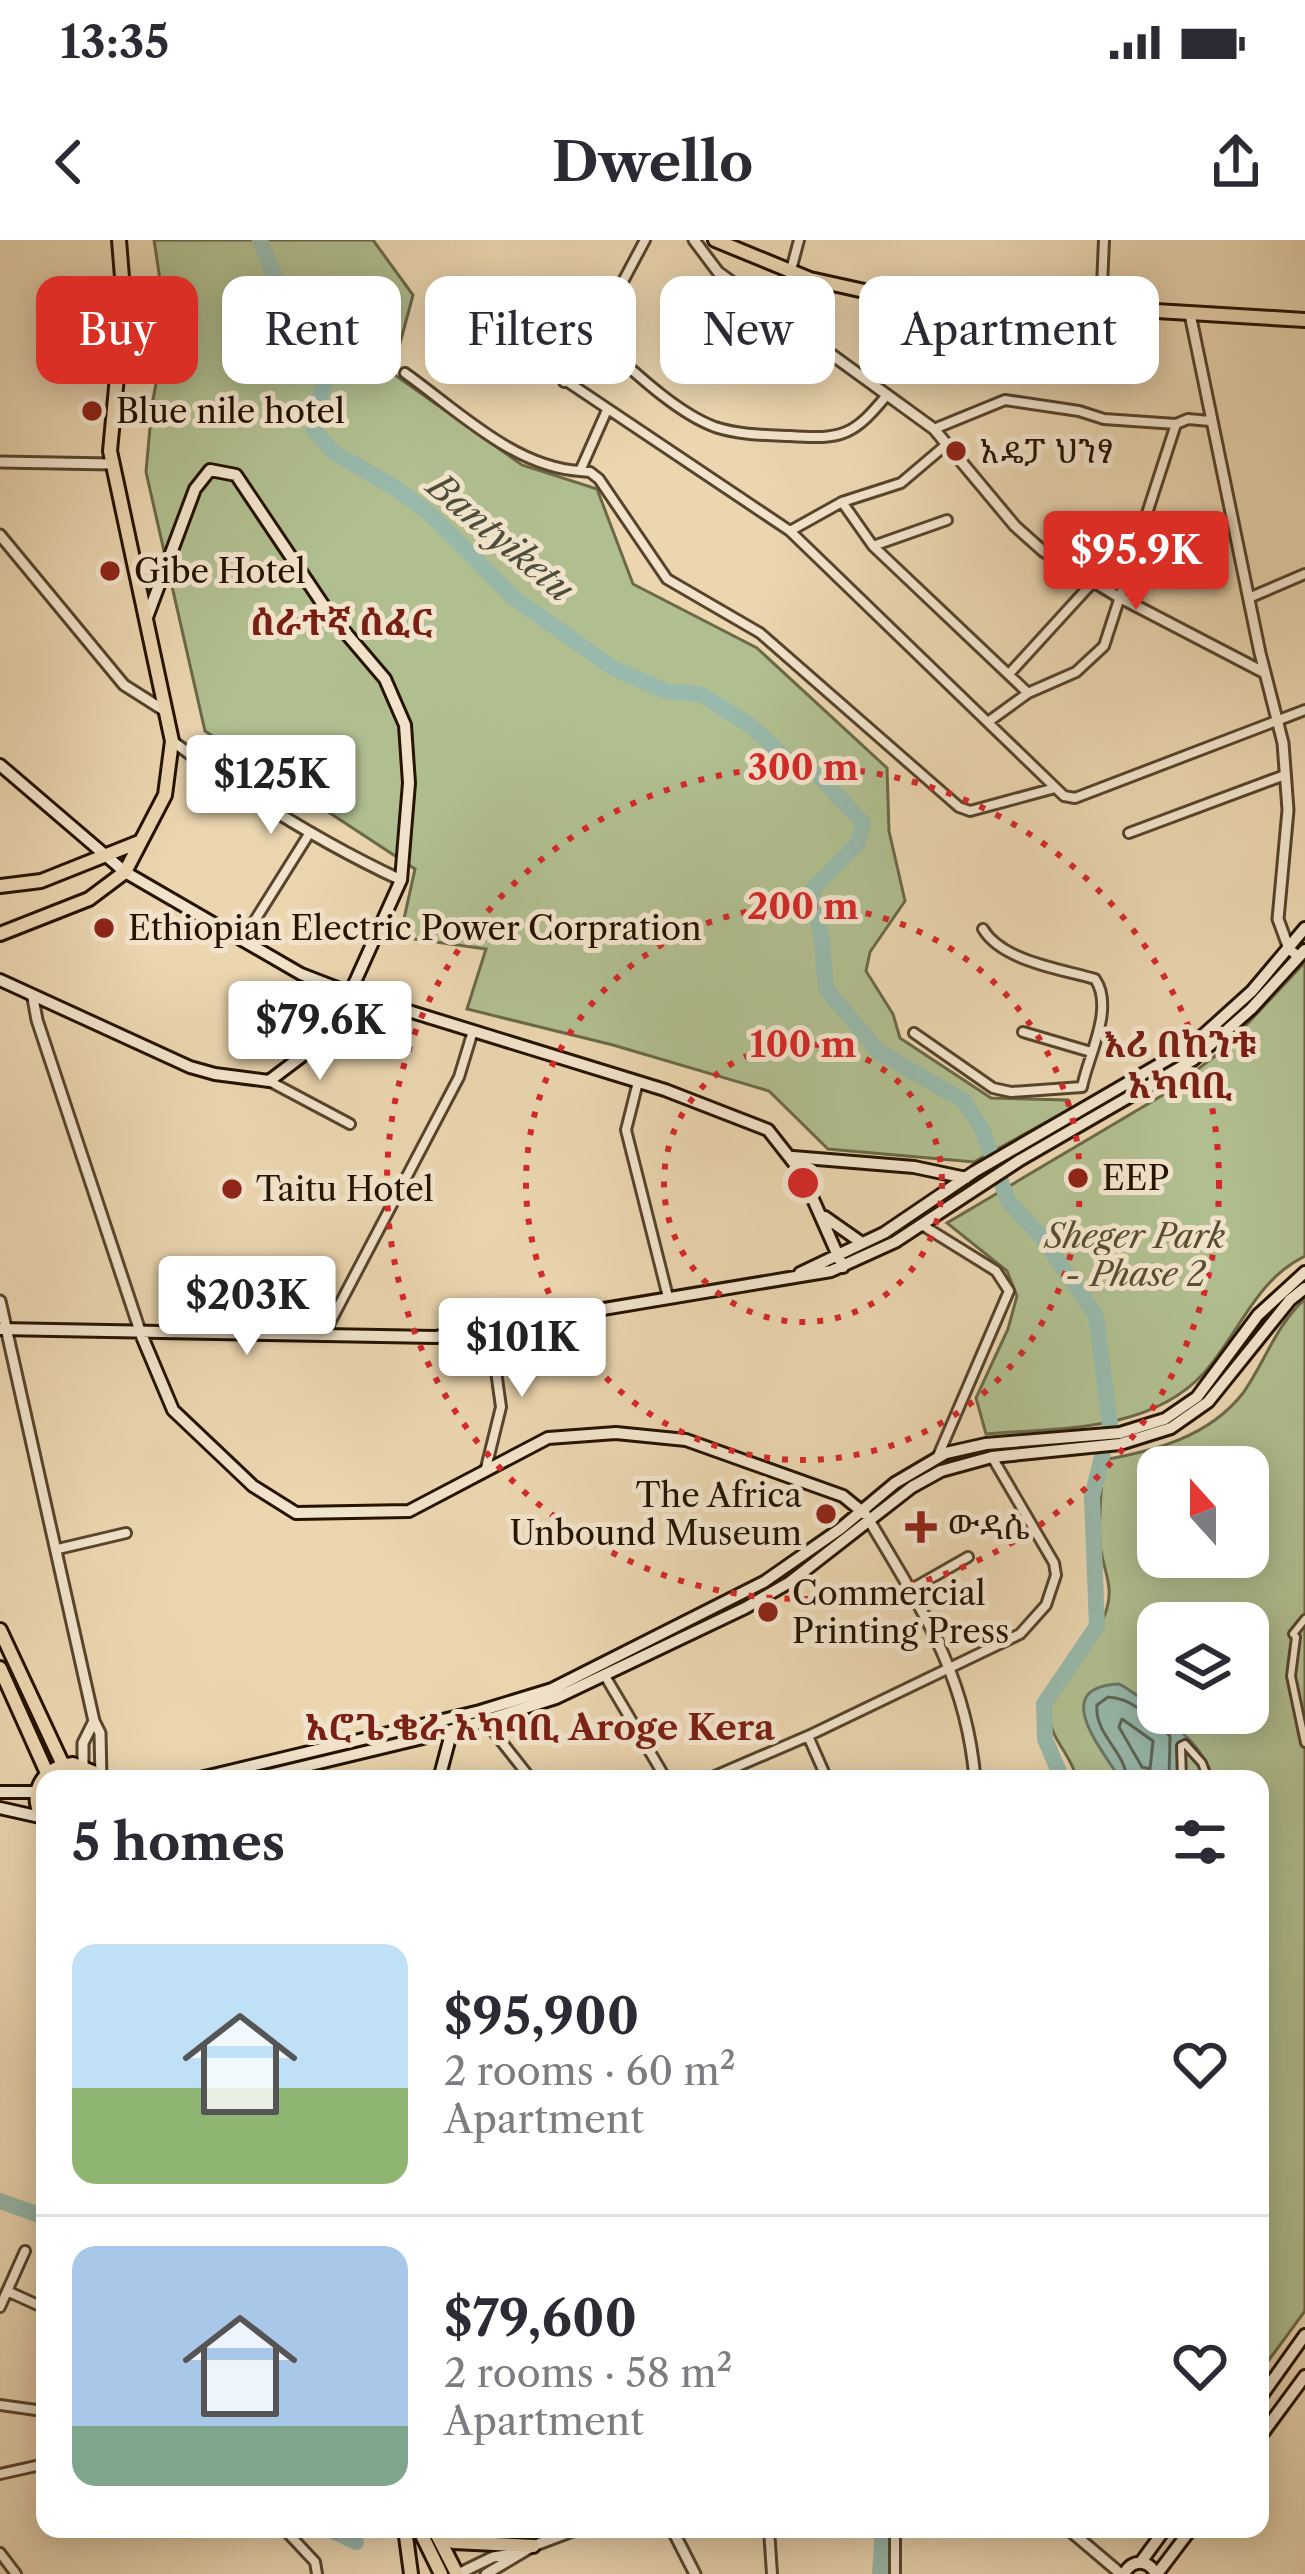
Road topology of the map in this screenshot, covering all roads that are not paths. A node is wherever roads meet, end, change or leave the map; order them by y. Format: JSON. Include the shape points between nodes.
{"nodes":[{"id":1,"x":119,"y":240,"type":"edge"},
{"id":2,"x":645,"y":240,"type":"edge"},
{"id":3,"x":694,"y":240,"type":"edge"},
{"id":4,"x":715,"y":240,"type":"edge"},
{"id":5,"x":799,"y":240,"type":"edge"},
{"id":6,"x":1104,"y":240,"type":"edge"},
{"id":7,"x":791,"y":272,"type":"junction"},
{"id":8,"x":626,"y":276,"type":"edge"},
{"id":9,"x":1102,"y":276,"type":"edge"},
{"id":10,"x":859,"y":289,"type":"edge"},
{"id":11,"x":1159,"y":313,"type":"edge"},
{"id":12,"x":1190,"y":314,"type":"junction"},
{"id":13,"x":1305,"y":320,"type":"edge"},
{"id":14,"x":405,"y":373,"type":"dead end"},
{"id":15,"x":636,"y":373,"type":"edge"},
{"id":16,"x":567,"y":384,"type":"edge"},
{"id":17,"x":887,"y":394,"type":"junction"},
{"id":18,"x":607,"y":410,"type":"junction"},
{"id":19,"x":1210,"y":421,"type":"junction"},
{"id":20,"x":1176,"y":424,"type":"junction"},
{"id":21,"x":934,"y":429,"type":"junction"},
{"id":22,"x":947,"y":445,"type":"junction"},
{"id":23,"x":0,"y":462,"type":"edge"},
{"id":24,"x":111,"y":464,"type":"junction"},
{"id":25,"x":580,"y":471,"type":"junction"},
{"id":26,"x":842,"y":502,"type":"junction"},
{"id":27,"x":947,"y":520,"type":"dead end"},
{"id":28,"x":790,"y":531,"type":"junction"},
{"id":29,"x":0,"y":535,"type":"edge"},
{"id":30,"x":873,"y":546,"type":"junction"},
{"id":31,"x":1305,"y":574,"type":"edge"},
{"id":32,"x":1093,"y":582,"type":"junction"},
{"id":33,"x":1118,"y":596,"type":"junction"},
{"id":34,"x":1251,"y":596,"type":"junction"},
{"id":35,"x":146,"y":620,"type":"junction"},
{"id":36,"x":1265,"y":673,"type":"junction"},
{"id":37,"x":1009,"y":674,"type":"junction"},
{"id":38,"x":1028,"y":693,"type":"junction"},
{"id":39,"x":1305,"y":710,"type":"edge"},
{"id":40,"x":165,"y":711,"type":"junction"},
{"id":41,"x":1277,"y":721,"type":"junction"},
{"id":42,"x":988,"y":722,"type":"junction"},
{"id":43,"x":172,"y":741,"type":"junction"},
{"id":44,"x":0,"y":765,"type":"edge"},
{"id":45,"x":1286,"y":776,"type":"junction"},
{"id":46,"x":1055,"y":788,"type":"junction"},
{"id":47,"x":309,"y":833,"type":"junction"},
{"id":48,"x":1129,"y":833,"type":"dead end"},
{"id":49,"x":140,"y":842,"type":"junction"},
{"id":50,"x":104,"y":857,"type":"junction"},
{"id":51,"x":125,"y":872,"type":"junction"},
{"id":52,"x":401,"y":880,"type":"junction"},
{"id":53,"x":0,"y":886,"type":"edge"},
{"id":54,"x":1305,"y":928,"type":"edge"},
{"id":55,"x":982,"y":929,"type":"dead end"},
{"id":56,"x":0,"y":934,"type":"edge"},
{"id":57,"x":242,"y":940,"type":"junction"},
{"id":58,"x":1297,"y":952,"type":"edge"},
{"id":59,"x":0,"y":980,"type":"edge"},
{"id":60,"x":350,"y":993,"type":"junction"},
{"id":61,"x":33,"y":998,"type":"junction"},
{"id":62,"x":473,"y":1031,"type":"junction"},
{"id":63,"x":1023,"y":1032,"type":"dead end"},
{"id":64,"x":914,"y":1033,"type":"dead end"},
{"id":65,"x":1091,"y":1052,"type":"junction"},
{"id":66,"x":268,"y":1081,"type":"junction"},
{"id":67,"x":638,"y":1082,"type":"junction"},
{"id":68,"x":1082,"y":1088,"type":"junction"},
{"id":69,"x":1083,"y":1108,"type":"junction"},
{"id":70,"x":350,"y":1124,"type":"dead end"},
{"id":71,"x":1017,"y":1155,"type":"junction"},
{"id":72,"x":793,"y":1157,"type":"junction"},
{"id":73,"x":970,"y":1174,"type":"junction"},
{"id":74,"x":822,"y":1215,"type":"junction"},
{"id":75,"x":921,"y":1225,"type":"junction"},
{"id":76,"x":862,"y":1243,"type":"junction"},
{"id":77,"x":835,"y":1253,"type":"junction"},
{"id":78,"x":843,"y":1267,"type":"junction"},
{"id":79,"x":1305,"y":1272,"type":"edge"},
{"id":80,"x":797,"y":1275,"type":"junction"},
{"id":81,"x":1305,"y":1288,"type":"edge"},
{"id":82,"x":668,"y":1298,"type":"junction"},
{"id":83,"x":0,"y":1301,"type":"edge"},
{"id":84,"x":490,"y":1328,"type":"junction"},
{"id":85,"x":3,"y":1329,"type":"edge"},
{"id":86,"x":141,"y":1334,"type":"junction"},
{"id":87,"x":323,"y":1336,"type":"junction"},
{"id":88,"x":1120,"y":1438,"type":"junction"},
{"id":89,"x":1062,"y":1444,"type":"junction"},
{"id":90,"x":938,"y":1456,"type":"junction"},
{"id":91,"x":992,"y":1457,"type":"junction"},
{"id":92,"x":486,"y":1468,"type":"junction"},
{"id":93,"x":866,"y":1515,"type":"junction"},
{"id":94,"x":126,"y":1533,"type":"dead end"},
{"id":95,"x":58,"y":1549,"type":"junction"},
{"id":96,"x":968,"y":1557,"type":"dead end"},
{"id":97,"x":910,"y":1590,"type":"junction"},
{"id":98,"x":1305,"y":1619,"type":"edge"},
{"id":99,"x":0,"y":1630,"type":"edge"},
{"id":100,"x":951,"y":1667,"type":"junction"},
{"id":101,"x":0,"y":1668,"type":"edge"},
{"id":102,"x":604,"y":1676,"type":"junction"},
{"id":103,"x":554,"y":1694,"type":"junction"},
{"id":104,"x":452,"y":1717,"type":"junction"},
{"id":105,"x":94,"y":1721,"type":"junction"},
{"id":106,"x":486,"y":1722,"type":"junction"},
{"id":107,"x":452,"y":1731,"type":"junction"},
{"id":108,"x":808,"y":1736,"type":"junction"},
{"id":109,"x":1305,"y":1744,"type":"edge"},
{"id":110,"x":63,"y":1765,"type":"junction"},
{"id":111,"x":82,"y":1766,"type":"junction"},
{"id":112,"x":46,"y":1770,"type":"edge"},
{"id":113,"x":53,"y":1770,"type":"edge"},
{"id":114,"x":88,"y":1770,"type":"edge"},
{"id":115,"x":100,"y":1770,"type":"edge"},
{"id":116,"x":233,"y":1770,"type":"edge"},
{"id":117,"x":290,"y":1770,"type":"edge"},
{"id":118,"x":441,"y":1770,"type":"edge"},
{"id":119,"x":524,"y":1770,"type":"edge"},
{"id":120,"x":660,"y":1770,"type":"edge"},
{"id":121,"x":729,"y":1770,"type":"edge"},
{"id":122,"x":823,"y":1770,"type":"edge"},
{"id":123,"x":974,"y":1770,"type":"edge"},
{"id":124,"x":1182,"y":1770,"type":"edge"},
{"id":125,"x":1205,"y":1770,"type":"edge"},
{"id":126,"x":0,"y":1792,"type":"edge"},
{"id":127,"x":36,"y":1792,"type":"edge"},
{"id":128,"x":0,"y":1808,"type":"edge"},
{"id":129,"x":36,"y":1818,"type":"edge"},
{"id":130,"x":25,"y":2251,"type":"dead end"},
{"id":131,"x":8,"y":2290,"type":"junction"},
{"id":132,"x":36,"y":2304,"type":"edge"},
{"id":133,"x":0,"y":2307,"type":"edge"},
{"id":134,"x":1305,"y":2335,"type":"edge"},
{"id":135,"x":1305,"y":2376,"type":"edge"},
{"id":136,"x":1269,"y":2387,"type":"edge"},
{"id":137,"x":0,"y":2405,"type":"edge"},
{"id":138,"x":1269,"y":2408,"type":"edge"},
{"id":139,"x":36,"y":2410,"type":"dead end"},
{"id":140,"x":1277,"y":2415,"type":"junction"},
{"id":141,"x":1269,"y":2425,"type":"edge"},
{"id":142,"x":36,"y":2466,"type":"edge"},
{"id":143,"x":0,"y":2474,"type":"edge"},
{"id":144,"x":292,"y":2538,"type":"edge"},
{"id":145,"x":406,"y":2538,"type":"edge"},
{"id":146,"x":423,"y":2538,"type":"edge"},
{"id":147,"x":439,"y":2538,"type":"edge"},
{"id":148,"x":446,"y":2538,"type":"edge"},
{"id":149,"x":554,"y":2538,"type":"edge"},
{"id":150,"x":676,"y":2538,"type":"edge"},
{"id":151,"x":770,"y":2538,"type":"edge"},
{"id":152,"x":895,"y":2538,"type":"edge"},
{"id":153,"x":1080,"y":2538,"type":"edge"},
{"id":154,"x":1157,"y":2538,"type":"edge"},
{"id":155,"x":1183,"y":2538,"type":"edge"},
{"id":156,"x":533,"y":2546,"type":"junction"},
{"id":157,"x":0,"y":2553,"type":"edge"},
{"id":158,"x":518,"y":2553,"type":"junction"},
{"id":159,"x":1129,"y":2569,"type":"edge"},
{"id":160,"x":16,"y":2574,"type":"edge"},
{"id":161,"x":317,"y":2574,"type":"edge"},
{"id":162,"x":411,"y":2574,"type":"edge"},
{"id":163,"x":441,"y":2574,"type":"edge"},
{"id":164,"x":457,"y":2574,"type":"edge"},
{"id":165,"x":486,"y":2574,"type":"edge"},
{"id":166,"x":694,"y":2574,"type":"edge"},
{"id":167,"x":772,"y":2574,"type":"edge"},
{"id":168,"x":895,"y":2574,"type":"edge"},
{"id":169,"x":1156,"y":2574,"type":"edge"}],
"edges":[{"from":1,"to":24,"type":"main road","via":[[124,302]]},
{"from":2,"to":8,"type":"street"},
{"from":3,"to":17,"type":"street","via":[[718,272]]},
{"from":4,"to":7,"type":"main road"},
{"from":5,"to":7,"type":"street"},
{"from":6,"to":9,"type":"street"},
{"from":7,"to":10,"type":"main road"},
{"from":11,"to":12,"type":"main road"},
{"from":12,"to":13,"type":"main road"},
{"from":12,"to":19,"type":"street"},
{"from":14,"to":25,"type":"street","via":[[521,454]]},
{"from":15,"to":17,"type":"street","via":[[713,426],[747,434],[841,437]]},
{"from":16,"to":18,"type":"street"},
{"from":17,"to":21,"type":"street"},
{"from":18,"to":25,"type":"street"},
{"from":18,"to":28,"type":"street"},
{"from":19,"to":20,"type":"street"},
{"from":19,"to":34,"type":"street"},
{"from":20,"to":21,"type":"street","via":[[1005,400]]},
{"from":20,"to":33,"type":"street"},
{"from":21,"to":22,"type":"street"},
{"from":22,"to":26,"type":"street","via":[[902,483]]},
{"from":22,"to":32,"type":"street","via":[[1016,526]]},
{"from":23,"to":24,"type":"street"},
{"from":24,"to":35,"type":"main road"},
{"from":25,"to":46,"type":"street","via":[[599,478],[667,579],[760,633],[959,807],[970,812]]},
{"from":26,"to":28,"type":"street"},
{"from":26,"to":30,"type":"street"},
{"from":27,"to":30,"type":"street"},
{"from":28,"to":42,"type":"street"},
{"from":29,"to":40,"type":"street","via":[[124,685]]},
{"from":30,"to":37,"type":"street"},
{"from":31,"to":34,"type":"street"},
{"from":32,"to":33,"type":"street"},
{"from":32,"to":37,"type":"street"},
{"from":33,"to":36,"type":"street"},
{"from":33,"to":38,"type":"street","via":[[1092,661]]},
{"from":34,"to":36,"type":"street"},
{"from":35,"to":40,"type":"main road"},
{"from":35,"to":52,"type":"main road","via":[[195,489],[210,470],[236,475],[328,612],[385,679],[405,725]]},
{"from":36,"to":41,"type":"street"},
{"from":37,"to":38,"type":"street"},
{"from":38,"to":42,"type":"street"},
{"from":39,"to":41,"type":"street"},
{"from":40,"to":43,"type":"main road"},
{"from":41,"to":45,"type":"street"},
{"from":41,"to":46,"type":"street","via":[[1075,798]]},
{"from":42,"to":46,"type":"street"},
{"from":43,"to":47,"type":"street"},
{"from":43,"to":49,"type":"main road","via":[[165,795]]},
{"from":44,"to":50,"type":"main road"},
{"from":45,"to":48,"type":"street"},
{"from":45,"to":58,"type":"street","via":[[1278,919]]},
{"from":47,"to":52,"type":"street"},
{"from":47,"to":57,"type":"street"},
{"from":49,"to":50,"type":"main road"},
{"from":49,"to":51,"type":"main road"},
{"from":50,"to":51,"type":"main road"},
{"from":50,"to":53,"type":"main road","via":[[41,881]]},
{"from":51,"to":56,"type":"main road","via":[[89,899]]},
{"from":51,"to":57,"type":"main road"},
{"from":52,"to":60,"type":"main road"},
{"from":54,"to":58,"type":"main road"},
{"from":55,"to":65,"type":"street","via":[[1016,954],[1095,979],[1102,1002]]},
{"from":57,"to":60,"type":"main road"},
{"from":58,"to":69,"type":"main road","via":[[1191,1046]]},
{"from":58,"to":71,"type":"main road","via":[[1251,1009],[1192,1060]]},
{"from":59,"to":61,"type":"main road"},
{"from":60,"to":62,"type":"main road"},
{"from":60,"to":66,"type":"main road","via":[[302,1056]]},
{"from":61,"to":66,"type":"main road","via":[[190,1066]]},
{"from":61,"to":86,"type":"street"},
{"from":62,"to":67,"type":"main road"},
{"from":62,"to":87,"type":"street","via":[[429,1139]]},
{"from":63,"to":65,"type":"street"},
{"from":64,"to":68,"type":"street","via":[[993,1088]]},
{"from":65,"to":68,"type":"street"},
{"from":66,"to":70,"type":"street"},
{"from":67,"to":72,"type":"main road","via":[[740,1116],[768,1130]]},
{"from":67,"to":82,"type":"street","via":[[626,1130]]},
{"from":68,"to":69,"type":"street"},
{"from":69,"to":71,"type":"main road"},
{"from":71,"to":73,"type":"main road"},
{"from":71,"to":75,"type":"main road"},
{"from":72,"to":73,"type":"main road"},
{"from":72,"to":74,"type":"main road"},
{"from":73,"to":76,"type":"main road"},
{"from":74,"to":76,"type":"main road"},
{"from":74,"to":77,"type":"main road"},
{"from":75,"to":78,"type":"main road"},
{"from":75,"to":90,"type":"street","via":[[996,1271],[1009,1291]]},
{"from":76,"to":77,"type":"main road"},
{"from":77,"to":78,"type":"main road"},
{"from":77,"to":80,"type":"main road"},
{"from":78,"to":80,"type":"main road"},
{"from":79,"to":88,"type":"main road","via":[[1258,1315],[1198,1397]]},
{"from":80,"to":82,"type":"main road"},
{"from":81,"to":88,"type":"main road","via":[[1208,1402],[1171,1428]]},
{"from":82,"to":84,"type":"main road"},
{"from":83,"to":85,"type":"street"},
{"from":84,"to":87,"type":"main road","via":[[436,1337]]},
{"from":84,"to":92,"type":"street","via":[[501,1407]]},
{"from":85,"to":86,"type":"main road"},
{"from":85,"to":95,"type":"street"},
{"from":86,"to":87,"type":"main road"},
{"from":86,"to":92,"type":"main road","via":[[173,1409],[253,1486],[296,1513],[409,1511]]},
{"from":88,"to":89,"type":"main road"},
{"from":89,"to":90,"type":"main road","via":[[986,1444]]},
{"from":89,"to":91,"type":"main road"},
{"from":90,"to":93,"type":"main road"},
{"from":91,"to":93,"type":"main road","via":[[941,1471]]},
{"from":91,"to":100,"type":"street","via":[[1045,1542],[1056,1575],[1046,1604],[1020,1634]]},
{"from":92,"to":93,"type":"main road","via":[[548,1438],[643,1434],[686,1440],[843,1496]]},
{"from":93,"to":97,"type":"street"},
{"from":93,"to":102,"type":"main road","via":[[790,1582]]},
{"from":93,"to":103,"type":"main road","via":[[743,1595]]},
{"from":94,"to":95,"type":"street"},
{"from":95,"to":105,"type":"street"},
{"from":96,"to":97,"type":"street"},
{"from":97,"to":100,"type":"street"},
{"from":98,"to":109,"type":"street","via":[[1293,1634],[1292,1676]]},
{"from":99,"to":110,"type":"main road"},
{"from":100,"to":108,"type":"street"},
{"from":100,"to":123,"type":"street"},
{"from":101,"to":112,"type":"main road"},
{"from":102,"to":103,"type":"main road"},
{"from":102,"to":120,"type":"street"},
{"from":103,"to":104,"type":"main road"},
{"from":103,"to":106,"type":"main road"},
{"from":104,"to":107,"type":"main road"},
{"from":104,"to":116,"type":"main road"},
{"from":105,"to":111,"type":"street"},
{"from":105,"to":115,"type":"street"},
{"from":106,"to":107,"type":"main road"},
{"from":106,"to":119,"type":"street"},
{"from":107,"to":117,"type":"main road"},
{"from":107,"to":118,"type":"main road"},
{"from":108,"to":121,"type":"street"},
{"from":108,"to":122,"type":"street"},
{"from":110,"to":111,"type":"main road"},
{"from":110,"to":113,"type":"main road"},
{"from":111,"to":114,"type":"main road"},
{"from":124,"to":125,"type":"street","via":[[1186,1744]]},
{"from":126,"to":127,"type":"main road"},
{"from":128,"to":129,"type":"main road"},
{"from":130,"to":131,"type":"street"},
{"from":131,"to":132,"type":"street"},
{"from":131,"to":133,"type":"street"},
{"from":134,"to":136,"type":"main road"},
{"from":135,"to":140,"type":"main road"},
{"from":137,"to":139,"type":"street"},
{"from":138,"to":140,"type":"main road"},
{"from":140,"to":141,"type":"main road"},
{"from":142,"to":143,"type":"street"},
{"from":144,"to":161,"type":"street"},
{"from":145,"to":162,"type":"main road"},
{"from":146,"to":163,"type":"main road"},
{"from":147,"to":164,"type":"main road"},
{"from":148,"to":156,"type":"main road"},
{"from":149,"to":156,"type":"street"},
{"from":150,"to":166,"type":"street"},
{"from":151,"to":167,"type":"street"},
{"from":152,"to":168,"type":"street"},
{"from":153,"to":159,"type":"street"},
{"from":154,"to":159,"type":"main road"},
{"from":155,"to":169,"type":"main road"},
{"from":156,"to":158,"type":"street"},
{"from":157,"to":160,"type":"street"},
{"from":158,"to":164,"type":"street"},
{"from":158,"to":165,"type":"street"},
{"from":159,"to":169,"type":"main road","via":[[1150,2566]]}]}
